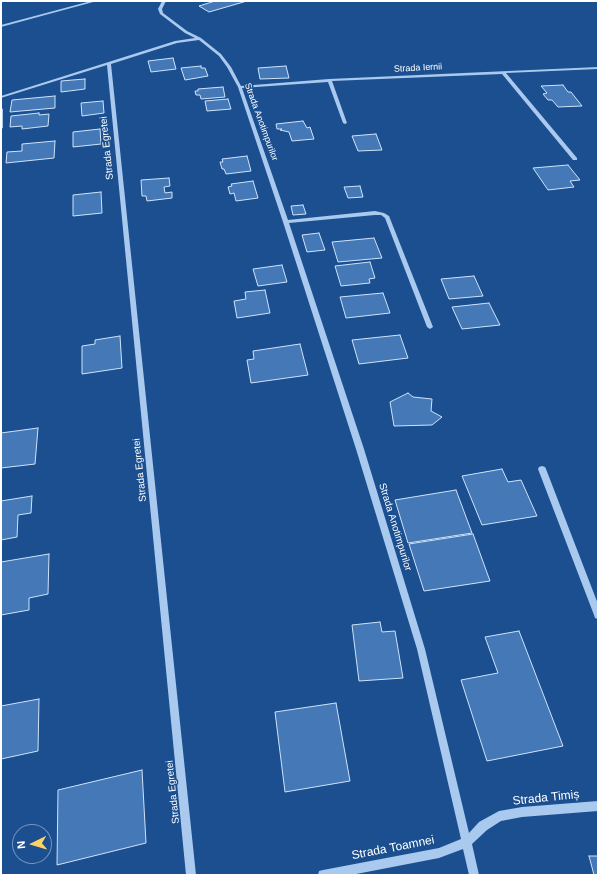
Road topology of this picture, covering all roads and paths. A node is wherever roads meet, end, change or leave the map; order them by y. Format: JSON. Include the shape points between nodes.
{"nodes":[{"id":1,"x":95,"y":1,"type":"edge"},
{"id":2,"x":164,"y":1,"type":"edge"},
{"id":3,"x":1,"y":26,"type":"edge"},
{"id":4,"x":200,"y":39,"type":"junction"},
{"id":5,"x":109,"y":63,"type":"junction"},
{"id":6,"x":598,"y":68,"type":"edge"},
{"id":7,"x":503,"y":72,"type":"junction"},
{"id":8,"x":329,"y":80,"type":"junction"},
{"id":9,"x":240,"y":88,"type":"junction"},
{"id":10,"x":1,"y":97,"type":"edge"},
{"id":11,"x":1,"y":109,"type":"edge"},
{"id":12,"x":345,"y":123,"type":"dead end"},
{"id":13,"x":1,"y":128,"type":"edge"},
{"id":14,"x":575,"y":159,"type":"dead end"},
{"id":15,"x":286,"y":222,"type":"junction"},
{"id":16,"x":430,"y":326,"type":"dead end"},
{"id":17,"x":542,"y":469,"type":"dead end"},
{"id":18,"x":598,"y":615,"type":"edge"},
{"id":19,"x":598,"y":806,"type":"edge"},
{"id":20,"x":467,"y":842,"type":"junction"},
{"id":21,"x":191,"y":875,"type":"edge"},
{"id":22,"x":323,"y":875,"type":"edge"},
{"id":23,"x":474,"y":875,"type":"edge"}],
"edges":[{"from":1,"to":3,"type":"street"},
{"from":2,"to":4,"type":"street","name":"Strada Anotimpurilor","via":[[161,13]]},
{"from":4,"to":5,"type":"street","via":[[176,42]]},
{"from":4,"to":9,"type":"street","name":"Strada Anotimpurilor","via":[[230,67]]},
{"from":5,"to":10,"type":"street"},
{"from":5,"to":21,"type":"street","name":"Strada Egretei"},
{"from":6,"to":7,"type":"street","name":"Strada Iernii"},
{"from":7,"to":8,"type":"street","name":"Strada Iernii"},
{"from":7,"to":14,"type":"street"},
{"from":8,"to":9,"type":"street","name":"Strada Iernii"},
{"from":8,"to":12,"type":"street"},
{"from":9,"to":15,"type":"street","name":"Strada Anotimpurilor"},
{"from":11,"to":13,"type":"street"},
{"from":15,"to":16,"type":"street","via":[[375,213],[387,217]]},
{"from":15,"to":20,"type":"street","name":"Strada Anotimpurilor","via":[[360,449],[421,649]]},
{"from":17,"to":18,"type":"street"},
{"from":19,"to":20,"type":"street","name":"Strada Timiș","via":[[499,816],[483,826]]},
{"from":20,"to":22,"type":"street","name":"Strada Toamnei","via":[[439,853]]},
{"from":20,"to":23,"type":"street"}]}
